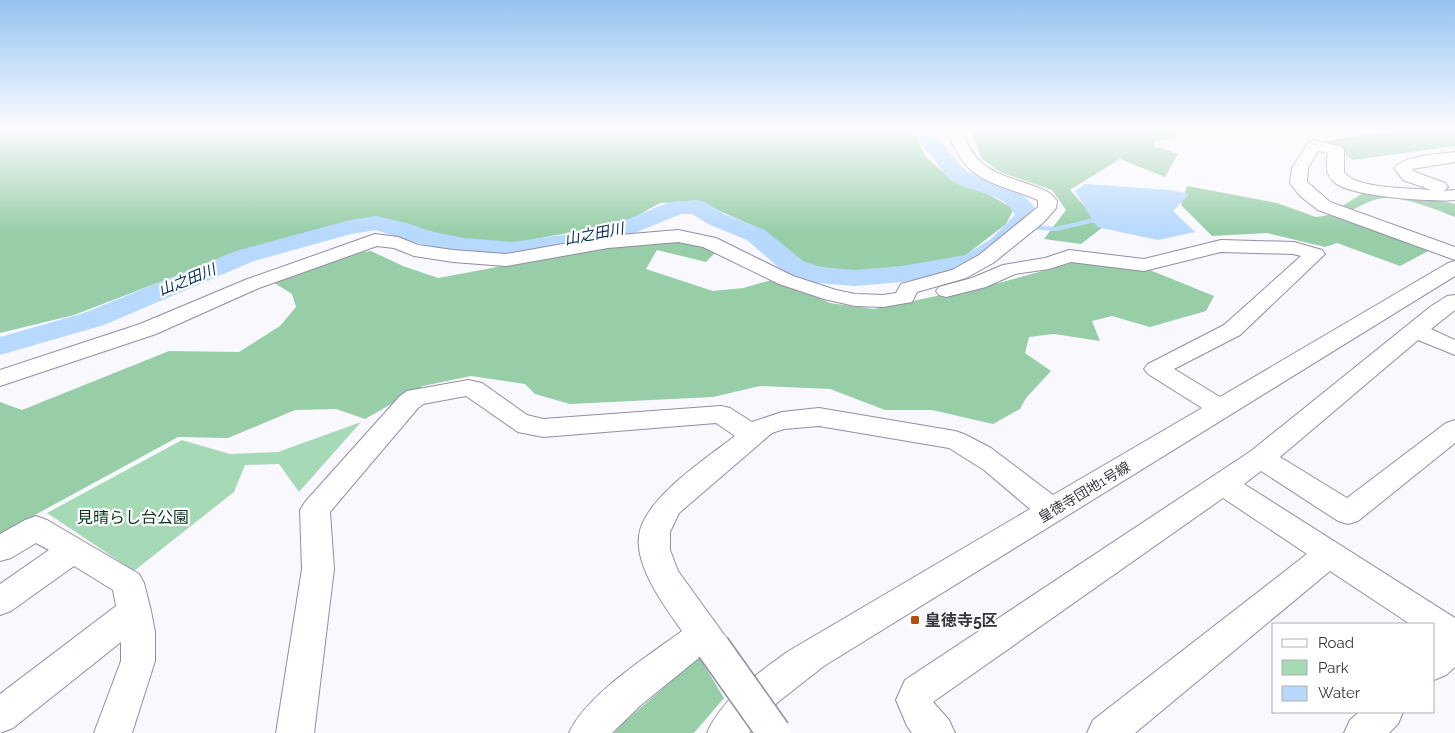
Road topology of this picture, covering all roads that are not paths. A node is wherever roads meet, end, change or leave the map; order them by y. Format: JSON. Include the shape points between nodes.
{"nodes":[{"id":1,"x":971,"y":163,"type":"edge"},
{"id":2,"x":1303,"y":163,"type":"edge"},
{"id":3,"x":1334,"y":163,"type":"edge"},
{"id":4,"x":1415,"y":163,"type":"edge"},
{"id":5,"x":1455,"y":194,"type":"edge"},
{"id":6,"x":1455,"y":254,"type":"edge"},
{"id":7,"x":1455,"y":267,"type":"edge"},
{"id":8,"x":905,"y":296,"type":"junction"},
{"id":9,"x":1455,"y":301,"type":"edge"},
{"id":10,"x":1416,"y":331,"type":"junction"},
{"id":11,"x":1455,"y":348,"type":"edge"},
{"id":12,"x":0,"y":378,"type":"edge"},
{"id":13,"x":1221,"y":408,"type":"junction"},
{"id":14,"x":1455,"y":429,"type":"edge"},
{"id":15,"x":752,"y":435,"type":"junction"},
{"id":16,"x":1261,"y":458,"type":"junction"},
{"id":17,"x":1223,"y":484,"type":"junction"},
{"id":18,"x":1052,"y":511,"type":"junction"},
{"id":19,"x":0,"y":550,"type":"edge"},
{"id":20,"x":73,"y":550,"type":"junction"},
{"id":21,"x":1329,"y":554,"type":"junction"},
{"id":22,"x":0,"y":600,"type":"edge"},
{"id":23,"x":135,"y":611,"type":"junction"},
{"id":24,"x":1455,"y":636,"type":"edge"},
{"id":25,"x":708,"y":641,"type":"junction"},
{"id":26,"x":1455,"y":644,"type":"edge"},
{"id":27,"x":1435,"y":663,"type":"edge"},
{"id":28,"x":1384,"y":713,"type":"edge"},
{"id":29,"x":0,"y":716,"type":"edge"},
{"id":30,"x":112,"y":733,"type":"edge"},
{"id":31,"x":295,"y":733,"type":"edge"},
{"id":32,"x":588,"y":733,"type":"edge"},
{"id":33,"x":726,"y":733,"type":"edge"},
{"id":34,"x":774,"y":733,"type":"edge"},
{"id":35,"x":936,"y":733,"type":"edge"},
{"id":36,"x":1106,"y":733,"type":"edge"},
{"id":37,"x":1363,"y":733,"type":"edge"}],
"edges":[{"from":1,"to":8,"type":"street","via":[[989,176],[1044,196],[1048,201],[1047,208],[986,259],[959,274],[908,288]]},
{"from":2,"to":6,"type":"street","via":[[1298,183],[1324,206]]},
{"from":3,"to":5,"type":"street","via":[[1340,180],[1359,188],[1444,196]]},
{"from":4,"to":5,"type":"street","via":[[1402,168],[1409,176]]},
{"from":7,"to":13,"type":"street","name":"皇徳寺団地1号線"},
{"from":8,"to":12,"type":"street","via":[[883,301],[831,295],[786,280],[710,242],[678,236],[608,242],[506,260],[424,252],[398,243],[375,240],[252,284],[148,328]]},
{"from":8,"to":13,"type":"street","via":[[956,290],[1010,269],[1049,263],[1069,256],[1144,265],[1221,246],[1294,248],[1315,254],[1232,330],[1156,369]]},
{"from":9,"to":10,"type":"street"},
{"from":10,"to":11,"type":"street"},
{"from":10,"to":16,"type":"street"},
{"from":13,"to":18,"type":"street","name":"皇徳寺団地1号線"},
{"from":14,"to":16,"type":"street","via":[[1348,512]]},
{"from":15,"to":18,"type":"street","via":[[763,427],[782,421],[819,417],[941,436],[969,446]]},
{"from":15,"to":25,"type":"street","via":[[669,505],[654,536],[661,572]]},
{"from":15,"to":31,"type":"street","via":[[721,414],[544,428],[527,426],[468,388],[409,402],[315,510],[318,568]]},
{"from":16,"to":17,"type":"street"},
{"from":17,"to":21,"type":"street"},
{"from":17,"to":35,"type":"street","via":[[918,692],[914,700],[920,714]]},
{"from":18,"to":33,"type":"street","name":"皇徳寺団地1号線","via":[[779,677],[740,714]]},
{"from":19,"to":20,"type":"street","via":[[36,528]]},
{"from":20,"to":22,"type":"street"},
{"from":20,"to":23,"type":"street","via":[[128,583]]},
{"from":21,"to":24,"type":"street"},
{"from":21,"to":36,"type":"street"},
{"from":23,"to":29,"type":"street"},
{"from":23,"to":30,"type":"street","via":[[138,661]]},
{"from":25,"to":32,"type":"street","via":[[641,681]]},
{"from":25,"to":34,"type":"street","bridge":true},
{"from":26,"to":27,"type":"street"},
{"from":28,"to":37,"type":"street"}]}
